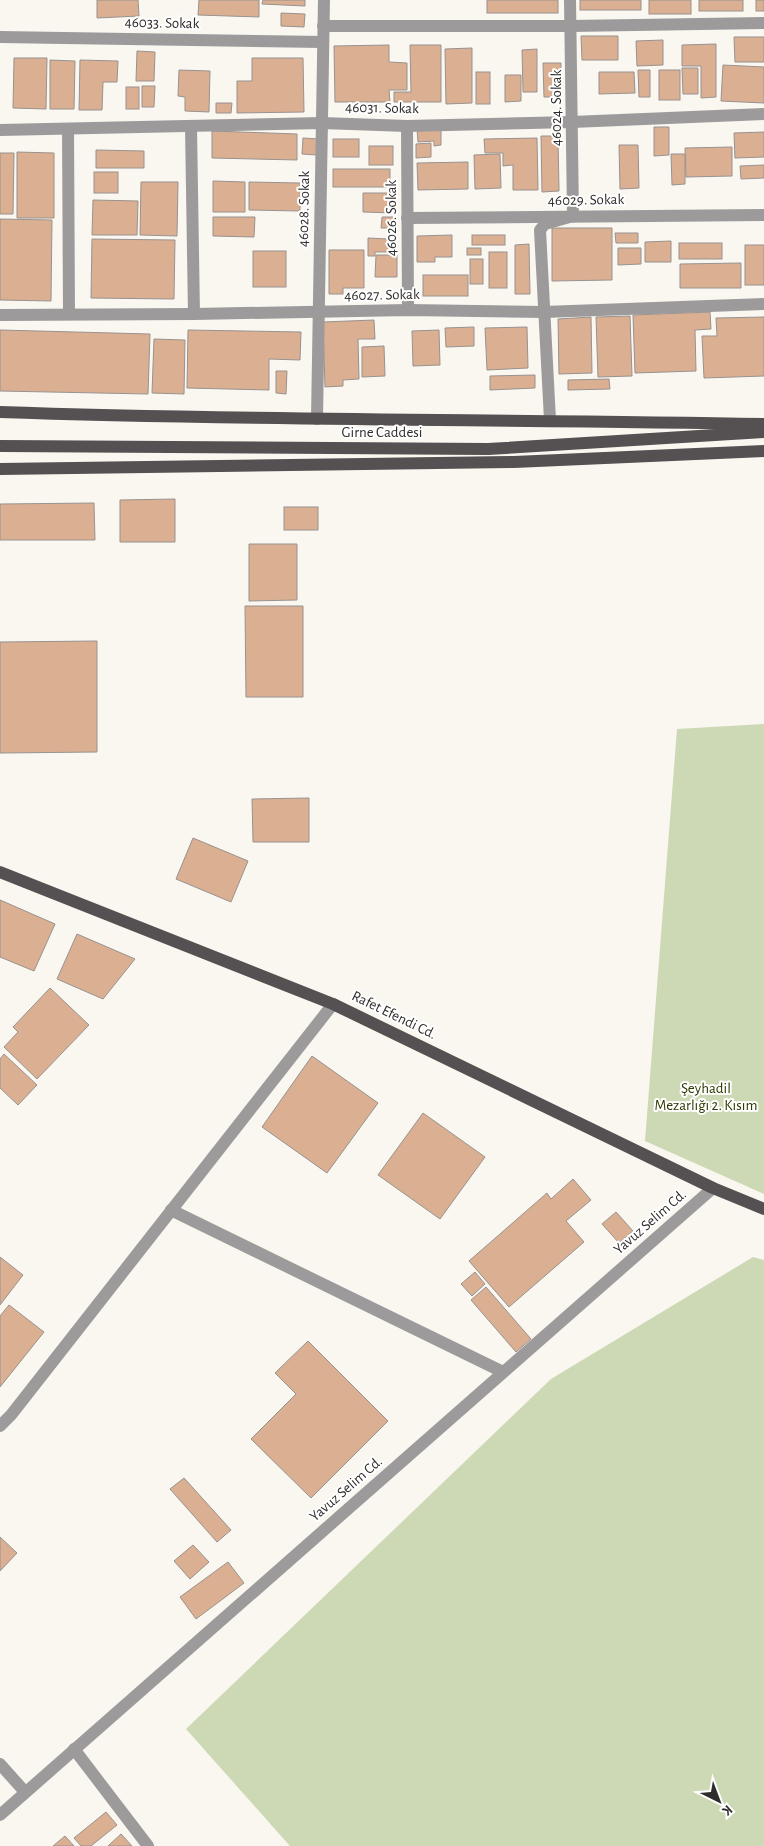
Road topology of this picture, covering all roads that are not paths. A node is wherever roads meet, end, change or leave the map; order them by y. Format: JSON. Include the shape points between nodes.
{"nodes":[{"id":1,"x":324,"y":0,"type":"edge"},
{"id":2,"x":570,"y":0,"type":"edge"},
{"id":3,"x":764,"y":23,"type":"edge"},
{"id":4,"x":323,"y":26,"type":"junction"},
{"id":5,"x":571,"y":26,"type":"junction"},
{"id":6,"x":0,"y":37,"type":"edge"},
{"id":7,"x":323,"y":42,"type":"junction"},
{"id":8,"x":764,"y":114,"type":"edge"},
{"id":9,"x":572,"y":122,"type":"junction"},
{"id":10,"x":322,"y":123,"type":"junction"},
{"id":11,"x":407,"y":126,"type":"junction"},
{"id":12,"x":192,"y":127,"type":"junction"},
{"id":13,"x":68,"y":129,"type":"junction"},
{"id":14,"x":0,"y":130,"type":"edge"},
{"id":15,"x":764,"y":215,"type":"edge"},
{"id":16,"x":573,"y":216,"type":"junction"},
{"id":17,"x":407,"y":218,"type":"junction"},
{"id":18,"x":764,"y":304,"type":"edge"},
{"id":19,"x":408,"y":310,"type":"junction"},
{"id":20,"x":544,"y":312,"type":"junction"},
{"id":21,"x":319,"y":313,"type":"junction"},
{"id":22,"x":69,"y":314,"type":"junction"},
{"id":23,"x":194,"y":314,"type":"junction"},
{"id":24,"x":0,"y":315,"type":"edge"},
{"id":25,"x":0,"y":412,"type":"edge"},
{"id":26,"x":317,"y":419,"type":"junction"},
{"id":27,"x":550,"y":420,"type":"junction"},
{"id":28,"x":764,"y":424,"type":"edge"},
{"id":29,"x":764,"y":432,"type":"edge"},
{"id":30,"x":0,"y":446,"type":"edge"},
{"id":31,"x":764,"y":452,"type":"edge"},
{"id":32,"x":0,"y":468,"type":"edge"},
{"id":33,"x":0,"y":872,"type":"edge"},
{"id":34,"x":333,"y":1004,"type":"junction"},
{"id":35,"x":713,"y":1188,"type":"junction"},
{"id":36,"x":764,"y":1209,"type":"edge"},
{"id":37,"x":171,"y":1210,"type":"junction"},
{"id":38,"x":503,"y":1372,"type":"junction"},
{"id":39,"x":0,"y":1426,"type":"edge"},
{"id":40,"x":74,"y":1749,"type":"junction"},
{"id":41,"x":0,"y":1764,"type":"edge"},
{"id":42,"x":25,"y":1792,"type":"junction"},
{"id":43,"x":0,"y":1815,"type":"edge"},
{"id":44,"x":148,"y":1846,"type":"edge"}],
"edges":[{"from":1,"to":4,"type":"street","name":"46028. Sokak"},
{"from":2,"to":5,"type":"street","name":"46024. Sokak"},
{"from":3,"to":5,"type":"street"},
{"from":4,"to":5,"type":"street"},
{"from":4,"to":7,"type":"street","name":"46028. Sokak"},
{"from":5,"to":9,"type":"street","name":"46024. Sokak"},
{"from":6,"to":7,"type":"street","name":"46033. Sokak"},
{"from":7,"to":10,"type":"street","name":"46028. Sokak"},
{"from":8,"to":9,"type":"street","name":"46031. Sokak"},
{"from":9,"to":11,"type":"street","name":"46031. Sokak"},
{"from":9,"to":16,"type":"street","name":"46024. Sokak"},
{"from":10,"to":11,"type":"street","name":"46031. Sokak"},
{"from":10,"to":12,"type":"street","name":"46031. Sokak"},
{"from":10,"to":21,"type":"street","name":"46028. Sokak"},
{"from":11,"to":17,"type":"street","name":"46026. Sokak"},
{"from":12,"to":13,"type":"street","name":"46031. Sokak"},
{"from":12,"to":23,"type":"street"},
{"from":13,"to":14,"type":"street","name":"46031. Sokak"},
{"from":13,"to":22,"type":"street"},
{"from":15,"to":16,"type":"street","name":"46029. Sokak"},
{"from":16,"to":17,"type":"street","name":"46029. Sokak"},
{"from":16,"to":20,"type":"street","via":[[546,224],[540,230]]},
{"from":17,"to":19,"type":"street","name":"46026. Sokak"},
{"from":18,"to":20,"type":"street","name":"46027. Sokak"},
{"from":19,"to":20,"type":"street","name":"46027. Sokak"},
{"from":19,"to":21,"type":"street","name":"46027. Sokak"},
{"from":20,"to":27,"type":"street"},
{"from":21,"to":23,"type":"street","name":"46027. Sokak"},
{"from":21,"to":26,"type":"street","name":"46028. Sokak"},
{"from":22,"to":23,"type":"street","name":"46027. Sokak"},
{"from":22,"to":24,"type":"street","name":"46027. Sokak"},
{"from":25,"to":26,"type":"main road","name":"Girne Caddesi"},
{"from":26,"to":27,"type":"main road","name":"Girne Caddesi"},
{"from":27,"to":28,"type":"main road","name":"Girne Caddesi"},
{"from":29,"to":30,"type":"main road","name":"Girne Caddesi","via":[[488,449]]},
{"from":31,"to":32,"type":"main road","name":"Girne Caddesi","via":[[514,462]]},
{"from":33,"to":34,"type":"main road","name":"Rafet Efendi Cd."},
{"from":34,"to":35,"type":"main road","name":"Rafet Efendi Cd."},
{"from":34,"to":37,"type":"street"},
{"from":35,"to":36,"type":"main road","name":"Rafet Efendi Cd."},
{"from":35,"to":38,"type":"street","name":"Yavuz Selim Cd."},
{"from":37,"to":38,"type":"street"},
{"from":37,"to":39,"type":"street"},
{"from":38,"to":40,"type":"street","name":"Yavuz Selim Cd."},
{"from":40,"to":42,"type":"street","name":"Yavuz Selim Cd."},
{"from":40,"to":44,"type":"street"},
{"from":41,"to":42,"type":"street"},
{"from":42,"to":43,"type":"street","name":"Yavuz Selim Cd."}]}
